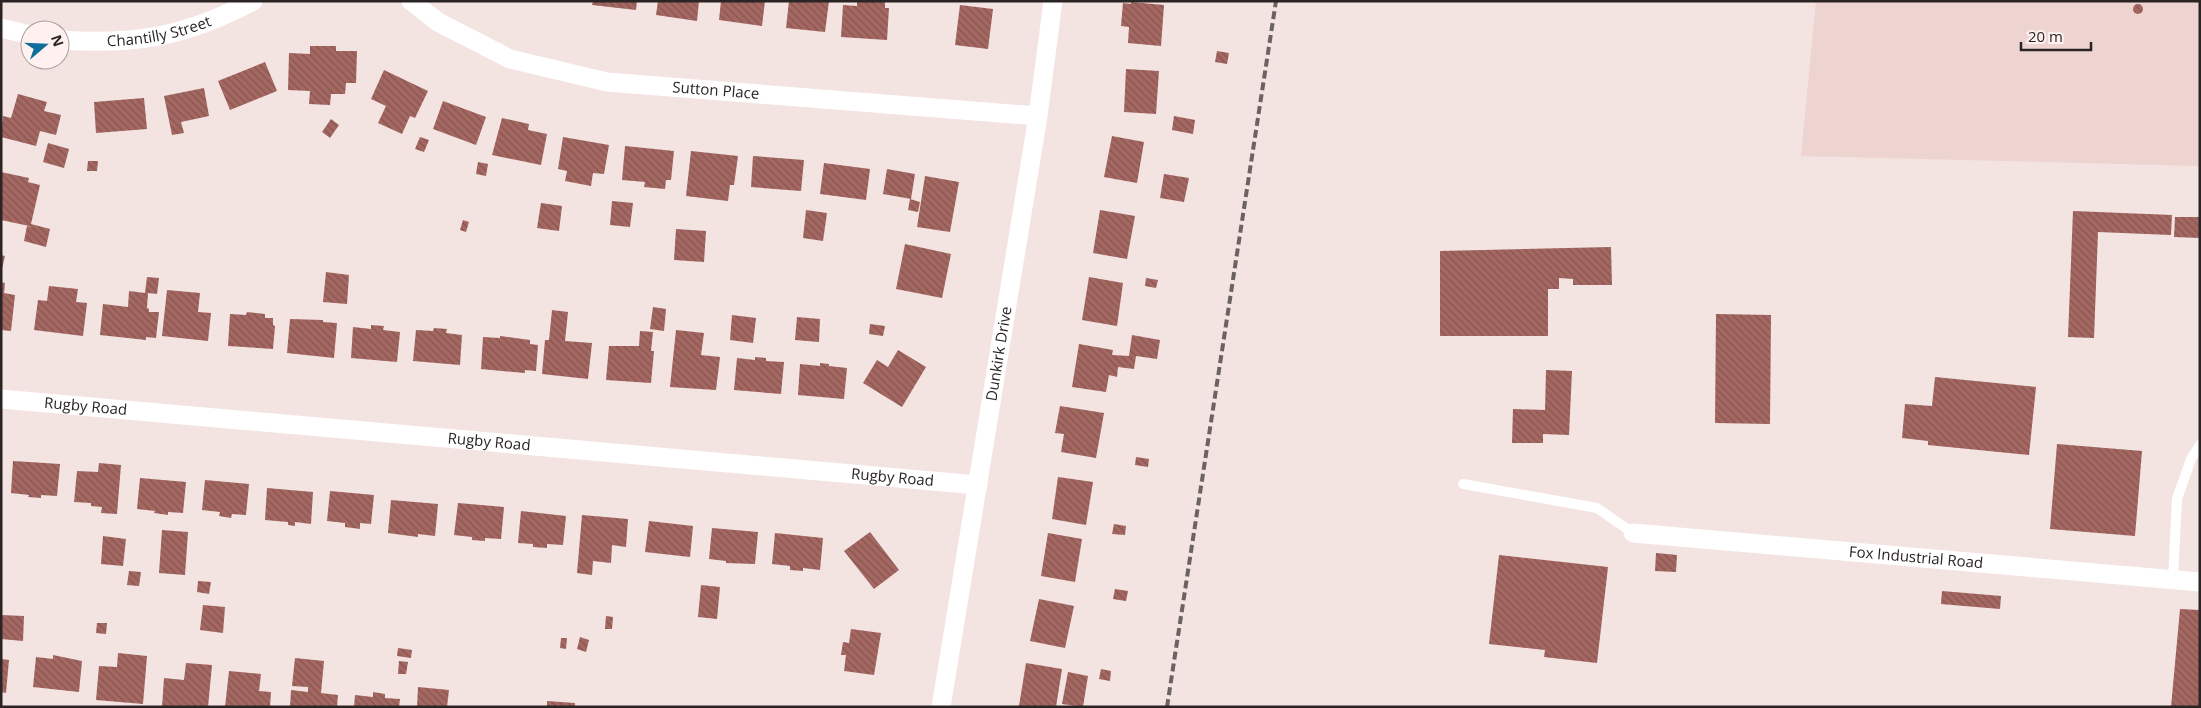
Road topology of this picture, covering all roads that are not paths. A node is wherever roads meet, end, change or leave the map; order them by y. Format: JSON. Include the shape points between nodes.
{"nodes":[{"id":1,"x":253,"y":1,"type":"edge"},
{"id":2,"x":411,"y":1,"type":"edge"},
{"id":3,"x":1053,"y":1,"type":"edge"},
{"id":4,"x":1,"y":28,"type":"edge"},
{"id":5,"x":20,"y":33,"type":"edge"},
{"id":6,"x":70,"y":41,"type":"edge"},
{"id":7,"x":1038,"y":116,"type":"junction"},
{"id":8,"x":1,"y":399,"type":"edge"},
{"id":9,"x":2200,"y":445,"type":"edge"},
{"id":10,"x":1463,"y":484,"type":"dead end"},
{"id":11,"x":978,"y":485,"type":"junction"},
{"id":12,"x":1633,"y":533,"type":"joint"},
{"id":13,"x":2173,"y":580,"type":"junction"},
{"id":14,"x":2200,"y":582,"type":"edge"},
{"id":15,"x":941,"y":707,"type":"edge"}],
"edges":[{"from":1,"to":6,"type":"street","name":"Chantilly Street","via":[[181,32],[131,41]]},
{"from":2,"to":7,"type":"street","name":"Sutton Place","via":[[438,22],[510,59],[607,82]]},
{"from":3,"to":7,"type":"street","name":"Dunkirk Drive"},
{"from":4,"to":5,"type":"street"},
{"from":7,"to":11,"type":"street","name":"Dunkirk Drive"},
{"from":8,"to":11,"type":"street","name":"Rugby Road"},
{"from":9,"to":13,"type":"lane","via":[[2191,459],[2177,499]]},
{"from":10,"to":12,"type":"lane","via":[[1598,508]]},
{"from":11,"to":15,"type":"street","name":"Dunkirk Drive"},
{"from":12,"to":13,"type":"street","name":"Fox Industrial Road"},
{"from":13,"to":14,"type":"street","name":"Fox Industrial Road"}]}
